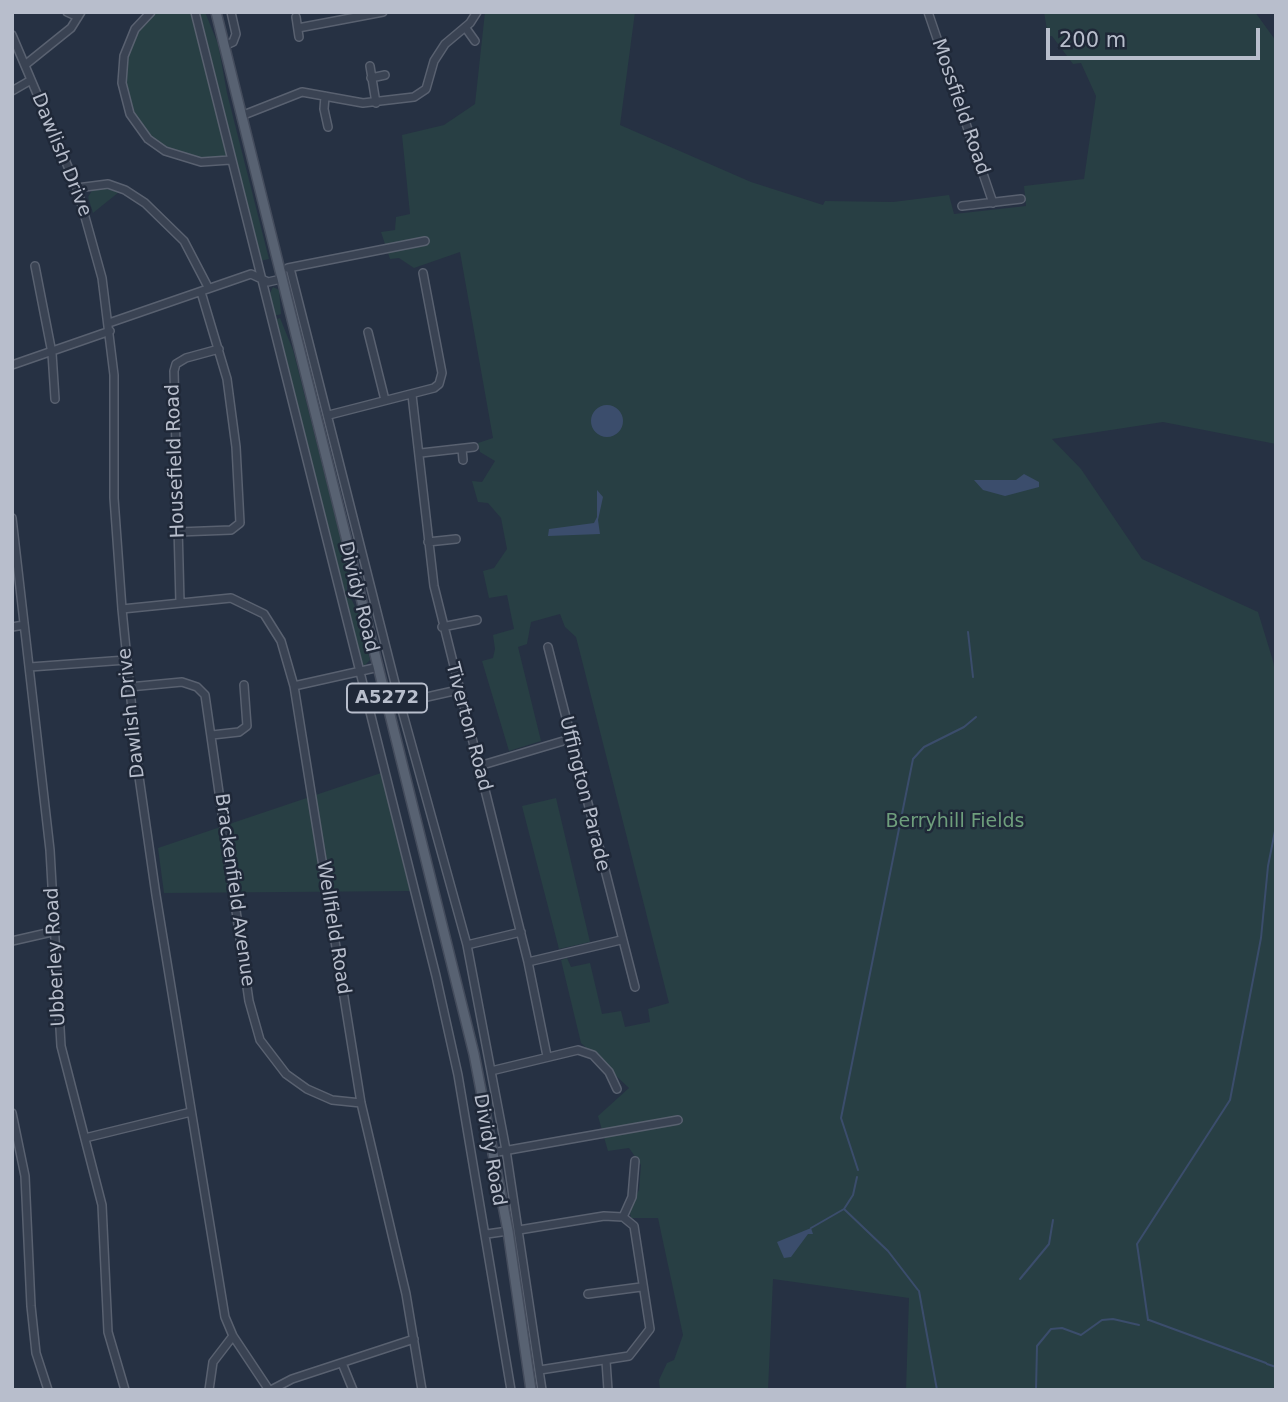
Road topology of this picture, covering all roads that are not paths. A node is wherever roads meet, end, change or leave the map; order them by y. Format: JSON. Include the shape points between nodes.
{"nodes":[{"id":1,"x":67,"y":12,"type":"edge"},
{"id":2,"x":151,"y":12,"type":"edge"},
{"id":3,"x":195,"y":12,"type":"edge"},
{"id":4,"x":216,"y":12,"type":"edge"},
{"id":5,"x":231,"y":12,"type":"edge"},
{"id":6,"x":328,"y":12,"type":"edge"},
{"id":7,"x":383,"y":12,"type":"edge"},
{"id":8,"x":477,"y":12,"type":"edge"},
{"id":9,"x":928,"y":12,"type":"edge"},
{"id":10,"x":80,"y":15,"type":"edge"},
{"id":11,"x":296,"y":17,"type":"dead end"},
{"id":12,"x":330,"y":22,"type":"junction"},
{"id":13,"x":465,"y":27,"type":"junction"},
{"id":14,"x":298,"y":28,"type":"junction"},
{"id":15,"x":12,"y":35,"type":"edge"},
{"id":16,"x":299,"y":37,"type":"dead end"},
{"id":17,"x":475,"y":41,"type":"dead end"},
{"id":18,"x":224,"y":46,"type":"junction"},
{"id":19,"x":25,"y":65,"type":"junction"},
{"id":20,"x":370,"y":66,"type":"dead end"},
{"id":21,"x":385,"y":75,"type":"dead end"},
{"id":22,"x":371,"y":78,"type":"junction"},
{"id":23,"x":31,"y":80,"type":"junction"},
{"id":24,"x":12,"y":91,"type":"edge"},
{"id":25,"x":325,"y":96,"type":"junction"},
{"id":26,"x":376,"y":103,"type":"junction"},
{"id":27,"x":241,"y":116,"type":"junction"},
{"id":28,"x":328,"y":127,"type":"dead end"},
{"id":29,"x":230,"y":160,"type":"junction"},
{"id":30,"x":77,"y":188,"type":"junction"},
{"id":31,"x":1021,"y":199,"type":"dead end"},
{"id":32,"x":993,"y":203,"type":"junction"},
{"id":33,"x":962,"y":206,"type":"dead end"},
{"id":34,"x":425,"y":241,"type":"dead end"},
{"id":35,"x":36,"y":266,"type":"dead end"},
{"id":36,"x":290,"y":268,"type":"junction"},
{"id":37,"x":423,"y":272,"type":"dead end"},
{"id":38,"x":281,"y":274,"type":"junction"},
{"id":39,"x":261,"y":278,"type":"junction"},
{"id":40,"x":204,"y":290,"type":"junction"},
{"id":41,"x":110,"y":327,"type":"junction"},
{"id":42,"x":368,"y":332,"type":"dead end"},
{"id":43,"x":219,"y":349,"type":"junction"},
{"id":44,"x":52,"y":353,"type":"junction"},
{"id":45,"x":12,"y":365,"type":"edge"},
{"id":46,"x":412,"y":395,"type":"junction"},
{"id":47,"x":55,"y":399,"type":"dead end"},
{"id":48,"x":385,"y":400,"type":"junction"},
{"id":49,"x":329,"y":415,"type":"junction"},
{"id":50,"x":474,"y":447,"type":"dead end"},
{"id":51,"x":462,"y":449,"type":"junction"},
{"id":52,"x":421,"y":453,"type":"junction"},
{"id":53,"x":463,"y":460,"type":"dead end"},
{"id":54,"x":12,"y":518,"type":"edge"},
{"id":55,"x":178,"y":532,"type":"junction"},
{"id":56,"x":456,"y":539,"type":"dead end"},
{"id":57,"x":428,"y":542,"type":"junction"},
{"id":58,"x":180,"y":603,"type":"junction"},
{"id":59,"x":122,"y":609,"type":"junction"},
{"id":60,"x":477,"y":620,"type":"dead end"},
{"id":61,"x":24,"y":625,"type":"junction"},
{"id":62,"x":12,"y":627,"type":"edge"},
{"id":63,"x":442,"y":627,"type":"junction"},
{"id":64,"x":548,"y":647,"type":"dead end"},
{"id":65,"x":126,"y":660,"type":"junction"},
{"id":66,"x":30,"y":667,"type":"junction"},
{"id":67,"x":379,"y":667,"type":"junction"},
{"id":68,"x":358,"y":673,"type":"junction"},
{"id":69,"x":244,"y":685,"type":"dead end"},
{"id":70,"x":294,"y":686,"type":"junction"},
{"id":71,"x":129,"y":687,"type":"junction"},
{"id":72,"x":457,"y":690,"type":"junction"},
{"id":73,"x":400,"y":703,"type":"junction"},
{"id":74,"x":212,"y":735,"type":"junction"},
{"id":75,"x":570,"y":739,"type":"junction"},
{"id":76,"x":479,"y":766,"type":"junction"},
{"id":77,"x":56,"y":931,"type":"junction"},
{"id":78,"x":521,"y":932,"type":"junction"},
{"id":79,"x":621,"y":940,"type":"junction"},
{"id":80,"x":12,"y":941,"type":"edge"},
{"id":81,"x":467,"y":945,"type":"junction"},
{"id":82,"x":528,"y":962,"type":"junction"},
{"id":83,"x":635,"y":987,"type":"dead end"},
{"id":84,"x":547,"y":1056,"type":"junction"},
{"id":85,"x":491,"y":1071,"type":"junction"},
{"id":86,"x":617,"y":1089,"type":"dead end"},
{"id":87,"x":361,"y":1104,"type":"junction"},
{"id":88,"x":191,"y":1112,"type":"junction"},
{"id":89,"x":12,"y":1113,"type":"edge"},
{"id":90,"x":678,"y":1121,"type":"dead end"},
{"id":91,"x":85,"y":1138,"type":"junction"},
{"id":92,"x":506,"y":1150,"type":"junction"},
{"id":93,"x":492,"y":1153,"type":"junction"},
{"id":94,"x":635,"y":1161,"type":"dead end"},
{"id":95,"x":623,"y":1217,"type":"junction"},
{"id":96,"x":519,"y":1230,"type":"junction"},
{"id":97,"x":508,"y":1231,"type":"junction"},
{"id":98,"x":486,"y":1234,"type":"junction"},
{"id":99,"x":641,"y":1287,"type":"junction"},
{"id":100,"x":588,"y":1294,"type":"dead end"},
{"id":101,"x":233,"y":1336,"type":"junction"},
{"id":102,"x":414,"y":1339,"type":"junction"},
{"id":103,"x":606,"y":1361,"type":"junction"},
{"id":104,"x":342,"y":1363,"type":"junction"},
{"id":105,"x":540,"y":1370,"type":"junction"},
{"id":106,"x":48,"y":1390,"type":"edge"},
{"id":107,"x":125,"y":1390,"type":"edge"},
{"id":108,"x":209,"y":1390,"type":"edge"},
{"id":109,"x":270,"y":1390,"type":"edge"},
{"id":110,"x":353,"y":1390,"type":"edge"},
{"id":111,"x":422,"y":1390,"type":"edge"},
{"id":112,"x":512,"y":1390,"type":"edge"},
{"id":113,"x":531,"y":1390,"type":"edge"},
{"id":114,"x":542,"y":1390,"type":"edge"},
{"id":115,"x":608,"y":1390,"type":"edge"}],
"edges":[{"from":1,"to":10,"type":"street"},
{"from":2,"to":29,"type":"street","via":[[135,29],[124,56],[122,83],[130,114],[148,139],[165,151],[201,162]]},
{"from":3,"to":29,"type":"street","name":"Dividy Road"},
{"from":4,"to":18,"type":"main road","name":"Dividy Road","number":"A5272"},
{"from":5,"to":18,"type":"street","via":[[235,38]]},
{"from":6,"to":12,"type":"street"},
{"from":7,"to":12,"type":"street"},
{"from":8,"to":13,"type":"street"},
{"from":9,"to":32,"type":"street","name":"Mossfield Road"},
{"from":10,"to":19,"type":"street","via":[[71,28]]},
{"from":11,"to":14,"type":"street"},
{"from":12,"to":14,"type":"street"},
{"from":13,"to":17,"type":"street"},
{"from":13,"to":26,"type":"street","via":[[439,52],[426,89],[414,97]]},
{"from":14,"to":16,"type":"street"},
{"from":15,"to":19,"type":"street","name":"Dawlish Drive"},
{"from":18,"to":27,"type":"main road","name":"Dividy Road","number":"A5272"},
{"from":19,"to":23,"type":"street","name":"Dawlish Drive"},
{"from":20,"to":22,"type":"street"},
{"from":21,"to":22,"type":"street"},
{"from":22,"to":26,"type":"street"},
{"from":23,"to":24,"type":"street"},
{"from":23,"to":30,"type":"street","name":"Dawlish Drive"},
{"from":25,"to":26,"type":"street"},
{"from":25,"to":27,"type":"street","via":[[302,92]]},
{"from":25,"to":28,"type":"street","via":[[320,118]]},
{"from":27,"to":38,"type":"main road","name":"Dividy Road","number":"A5272"},
{"from":29,"to":39,"type":"street","name":"Dividy Road"},
{"from":30,"to":40,"type":"street","via":[[108,184],[145,203],[184,241]]},
{"from":30,"to":41,"type":"street","name":"Dawlish Drive","via":[[102,278]]},
{"from":31,"to":32,"type":"street","name":"Mossfield Road"},
{"from":32,"to":33,"type":"street","name":"Mossfield Road"},
{"from":34,"to":36,"type":"street"},
{"from":35,"to":44,"type":"street"},
{"from":36,"to":38,"type":"street"},
{"from":36,"to":49,"type":"street","name":"Dividy Road"},
{"from":37,"to":46,"type":"street","via":[[442,373],[435,388]]},
{"from":38,"to":39,"type":"street","via":[[268,282]]},
{"from":38,"to":67,"type":"main road","name":"Dividy Road","number":"A5272"},
{"from":39,"to":40,"type":"street","via":[[251,274]]},
{"from":39,"to":68,"type":"street","name":"Dividy Road"},
{"from":40,"to":41,"type":"street"},
{"from":40,"to":43,"type":"street"},
{"from":41,"to":44,"type":"street"},
{"from":41,"to":59,"type":"street","name":"Dawlish Drive"},
{"from":42,"to":48,"type":"street"},
{"from":43,"to":55,"type":"street","name":"Housefield Road","via":[[186,358],[174,371]]},
{"from":43,"to":55,"type":"street","via":[[236,447],[240,523],[230,530]]},
{"from":44,"to":45,"type":"street"},
{"from":44,"to":47,"type":"street"},
{"from":46,"to":48,"type":"street"},
{"from":46,"to":52,"type":"street","name":"Tiverton Road"},
{"from":48,"to":49,"type":"street"},
{"from":49,"to":73,"type":"street","name":"Dividy Road"},
{"from":50,"to":51,"type":"street"},
{"from":51,"to":52,"type":"street"},
{"from":51,"to":53,"type":"street"},
{"from":52,"to":57,"type":"street","name":"Tiverton Road"},
{"from":54,"to":61,"type":"street","name":"Ubberley Road"},
{"from":55,"to":58,"type":"street","name":"Housefield Road"},
{"from":56,"to":57,"type":"street"},
{"from":57,"to":63,"type":"street","name":"Tiverton Road"},
{"from":58,"to":59,"type":"street","name":"Wellfield Road"},
{"from":58,"to":70,"type":"street","name":"Wellfield Road","via":[[231,598],[264,614],[281,641]]},
{"from":59,"to":65,"type":"street","name":"Dawlish Drive"},
{"from":60,"to":63,"type":"street"},
{"from":61,"to":62,"type":"street"},
{"from":61,"to":66,"type":"street","name":"Ubberley Road"},
{"from":63,"to":72,"type":"street","name":"Tiverton Road"},
{"from":64,"to":75,"type":"street","name":"Uffington Parade"},
{"from":65,"to":66,"type":"street"},
{"from":65,"to":71,"type":"street","name":"Dawlish Drive"},
{"from":66,"to":77,"type":"street","name":"Ubberley Road"},
{"from":67,"to":68,"type":"street"},
{"from":67,"to":93,"type":"main road","name":"Dividy Road","number":"A5272","via":[[474,1054]]},
{"from":68,"to":70,"type":"street"},
{"from":68,"to":98,"type":"street","name":"Dividy Road","via":[[444,1012]]},
{"from":69,"to":74,"type":"street","via":[[247,726],[239,732]]},
{"from":70,"to":87,"type":"street","name":"Wellfield Road"},
{"from":71,"to":74,"type":"street","name":"Brackenfield Avenue","via":[[181,681],[197,687],[205,695]]},
{"from":71,"to":88,"type":"street","name":"Dawlish Drive"},
{"from":72,"to":73,"type":"street"},
{"from":72,"to":76,"type":"street","name":"Tiverton Road"},
{"from":73,"to":81,"type":"street","name":"Dividy Road"},
{"from":74,"to":87,"type":"street","name":"Brackenfield Avenue","via":[[249,1002],[260,1040],[286,1074],[307,1088],[332,1100]]},
{"from":75,"to":76,"type":"street"},
{"from":75,"to":79,"type":"street","name":"Uffington Parade"},
{"from":76,"to":78,"type":"street","name":"Tiverton Road"},
{"from":77,"to":80,"type":"street"},
{"from":77,"to":91,"type":"street","name":"Ubberley Road","via":[[61,1046]]},
{"from":78,"to":81,"type":"street"},
{"from":78,"to":82,"type":"street","name":"Tiverton Road"},
{"from":79,"to":82,"type":"street"},
{"from":79,"to":83,"type":"street","name":"Uffington Parade"},
{"from":81,"to":85,"type":"street","name":"Dividy Road"},
{"from":82,"to":84,"type":"street","name":"Tiverton Road"},
{"from":84,"to":85,"type":"street"},
{"from":84,"to":86,"type":"street","via":[[578,1050],[593,1055]]},
{"from":85,"to":92,"type":"street","name":"Dividy Road"},
{"from":87,"to":102,"type":"street","name":"Wellfield Road"},
{"from":88,"to":91,"type":"street"},
{"from":88,"to":101,"type":"street","name":"Dawlish Drive","via":[[209,1232],[225,1317]]},
{"from":89,"to":106,"type":"street","via":[[26,1176],[36,1353]]},
{"from":90,"to":92,"type":"street"},
{"from":91,"to":107,"type":"street","name":"Ubberley Road","via":[[102,1205],[108,1332]]},
{"from":92,"to":93,"type":"street"},
{"from":92,"to":96,"type":"street","name":"Dividy Road"},
{"from":93,"to":97,"type":"main road","name":"Dividy Road","number":"A5272"},
{"from":94,"to":95,"type":"street","via":[[632,1197]]},
{"from":95,"to":96,"type":"street"},
{"from":95,"to":99,"type":"street","via":[[634,1226]]},
{"from":96,"to":105,"type":"street","name":"Dividy Road"},
{"from":97,"to":98,"type":"street","name":"Dividy Road"},
{"from":97,"to":113,"type":"main road","name":"Dividy Road","number":"A5272"},
{"from":98,"to":112,"type":"street","name":"Dividy Road"},
{"from":99,"to":100,"type":"street"},
{"from":99,"to":103,"type":"street","via":[[650,1329],[633,1354]]},
{"from":101,"to":108,"type":"street","via":[[213,1362]]},
{"from":101,"to":109,"type":"street","name":"Dawlish Drive"},
{"from":102,"to":104,"type":"street"},
{"from":102,"to":111,"type":"street","name":"Wellfield Road"},
{"from":103,"to":105,"type":"street"},
{"from":103,"to":115,"type":"street"},
{"from":104,"to":109,"type":"street"},
{"from":104,"to":110,"type":"street"},
{"from":105,"to":114,"type":"street","name":"Dividy Road"}]}
